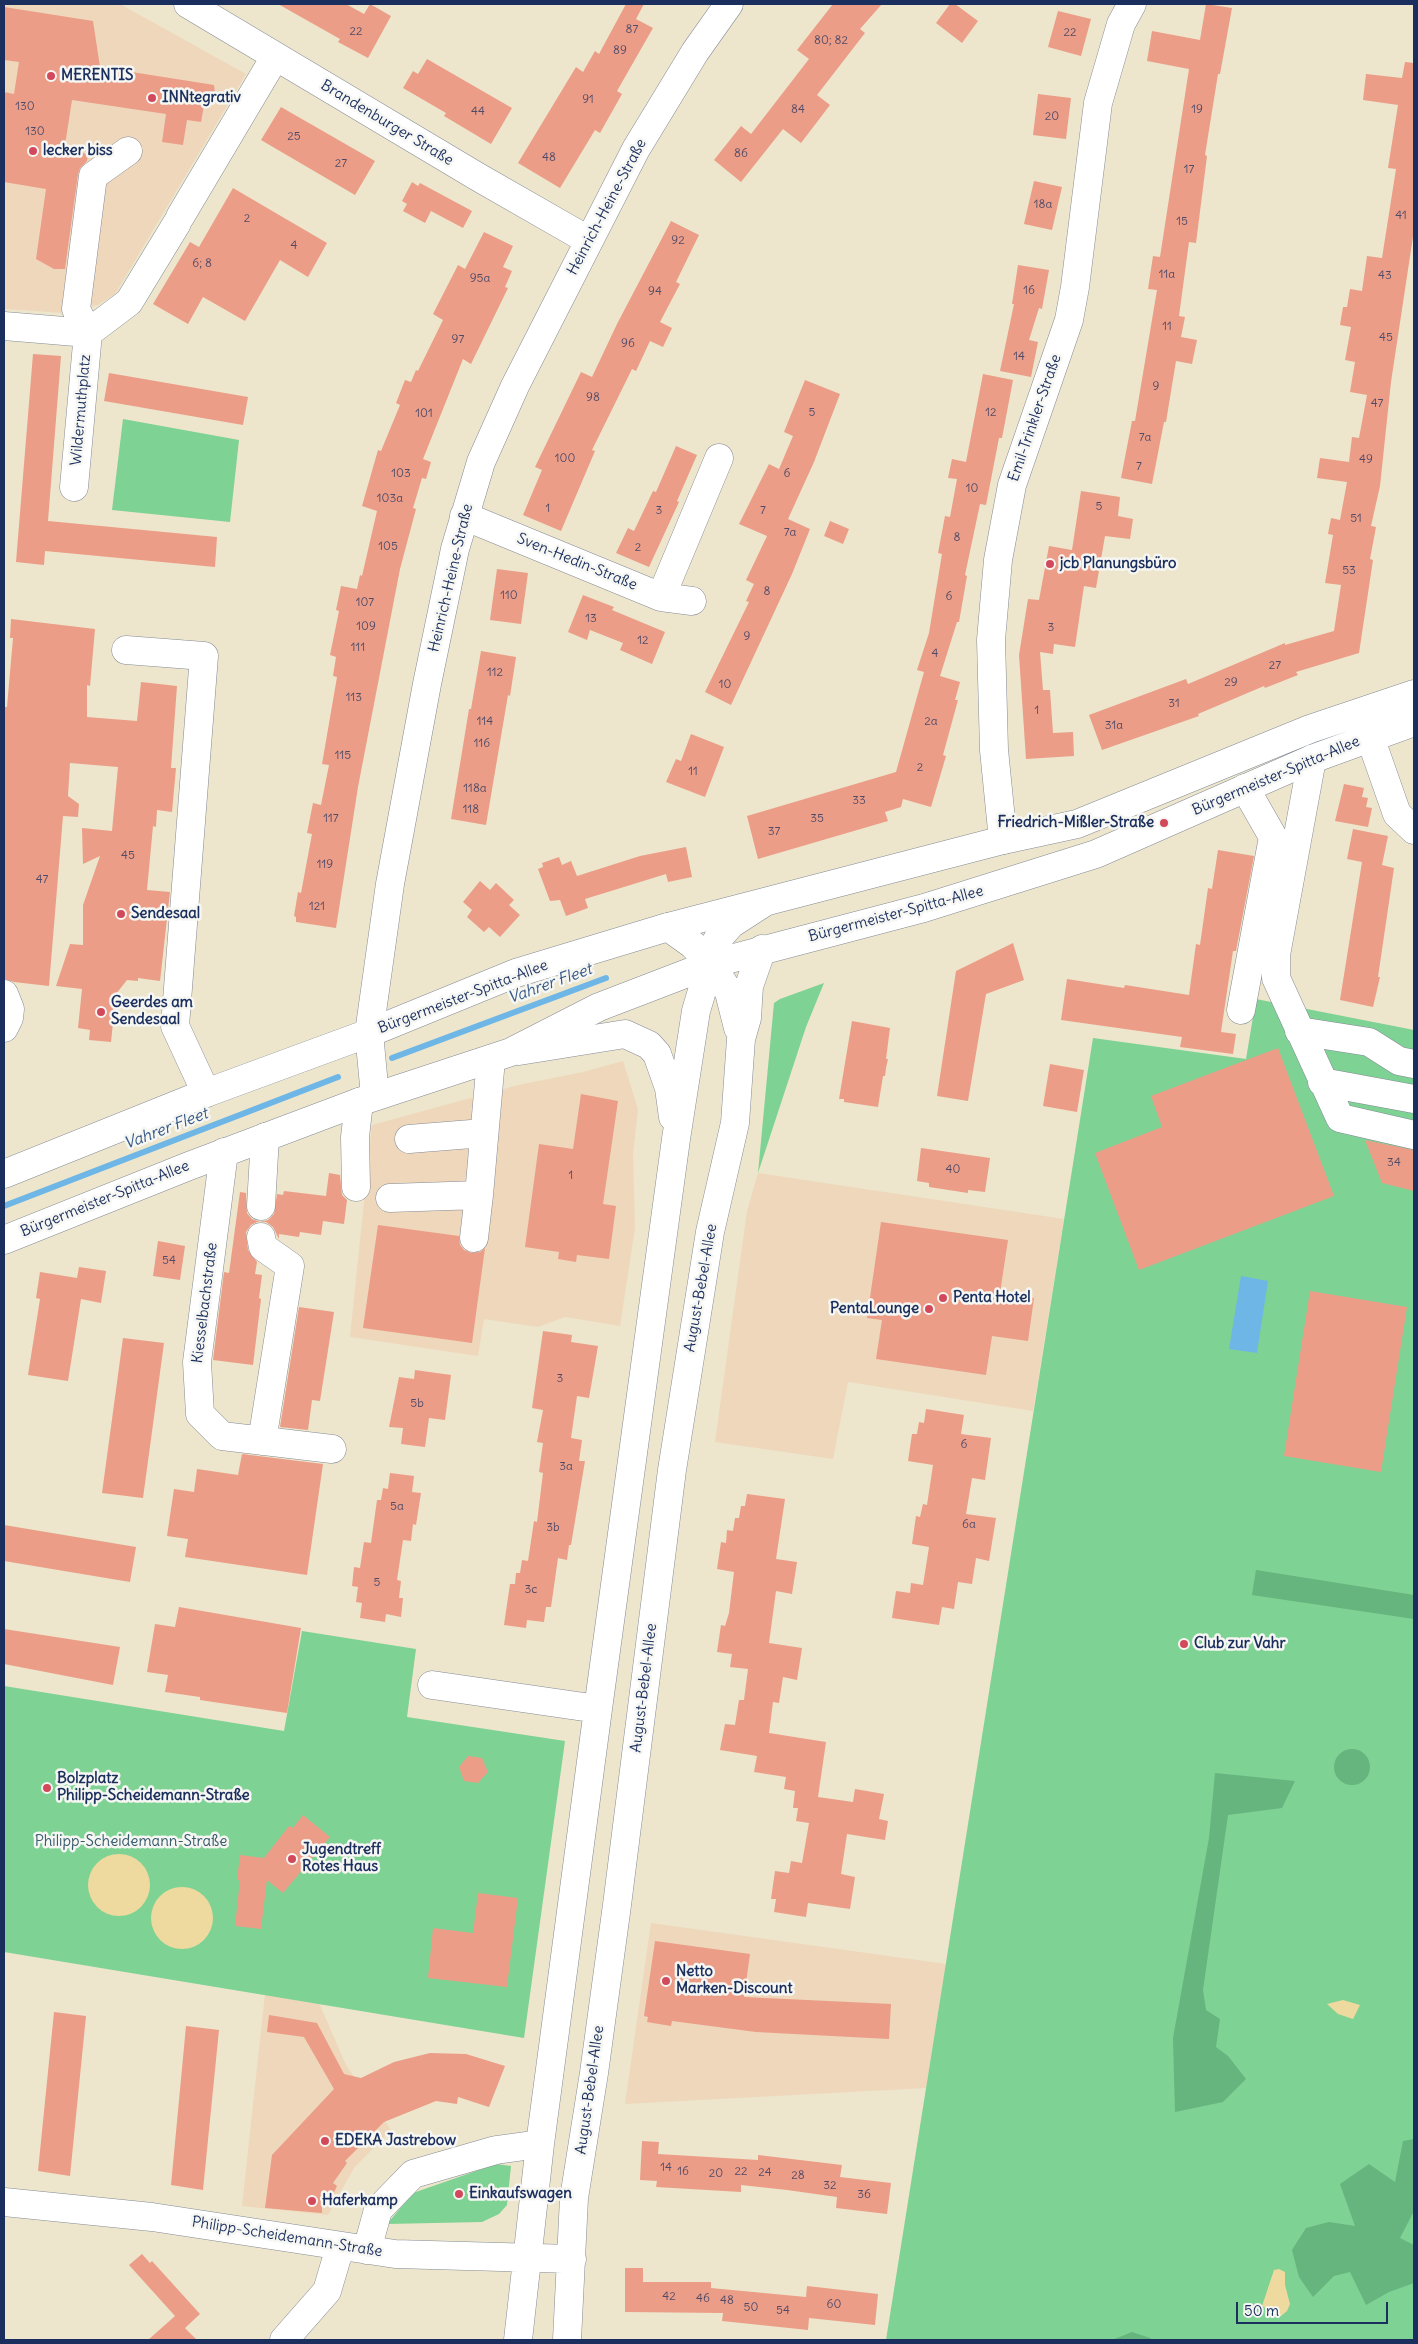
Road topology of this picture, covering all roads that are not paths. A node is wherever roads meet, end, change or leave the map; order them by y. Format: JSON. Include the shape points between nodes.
{"nodes":[{"id":1,"x":188,"y":4,"type":"edge"},
{"id":2,"x":729,"y":4,"type":"edge"},
{"id":3,"x":1132,"y":4,"type":"edge"},
{"id":4,"x":275,"y":57,"type":"junction"},
{"id":5,"x":128,"y":151,"type":"dead end"},
{"id":6,"x":588,"y":240,"type":"junction"},
{"id":7,"x":4,"y":326,"type":"edge"},
{"id":8,"x":88,"y":332,"type":"junction"},
{"id":9,"x":719,"y":458,"type":"dead end"},
{"id":10,"x":74,"y":487,"type":"dead end"},
{"id":11,"x":464,"y":516,"type":"junction"},
{"id":12,"x":661,"y":597,"type":"junction"},
{"id":13,"x":692,"y":601,"type":"dead end"},
{"id":14,"x":126,"y":650,"type":"dead end"},
{"id":15,"x":1414,"y":691,"type":"edge"},
{"id":16,"x":1414,"y":722,"type":"edge"},
{"id":17,"x":1370,"y":737,"type":"junction"},
{"id":18,"x":1312,"y":759,"type":"junction"},
{"id":19,"x":1246,"y":788,"type":"junction"},
{"id":20,"x":1414,"y":830,"type":"edge"},
{"id":21,"x":1003,"y":840,"type":"junction"},
{"id":22,"x":765,"y":902,"type":"junction"},
{"id":23,"x":668,"y":928,"type":"junction"},
{"id":24,"x":762,"y":949,"type":"junction"},
{"id":25,"x":711,"y":964,"type":"junction"},
{"id":26,"x":4,"y":994,"type":"edge"},
{"id":27,"x":1242,"y":1010,"type":"dead end"},
{"id":28,"x":4,"y":1028,"type":"edge"},
{"id":29,"x":1300,"y":1031,"type":"junction"},
{"id":30,"x":369,"y":1033,"type":"junction"},
{"id":31,"x":741,"y":1039,"type":"junction"},
{"id":32,"x":501,"y":1055,"type":"junction"},
{"id":33,"x":1414,"y":1064,"type":"edge"},
{"id":34,"x":1322,"y":1082,"type":"junction"},
{"id":35,"x":206,"y":1093,"type":"junction"},
{"id":36,"x":367,"y":1099,"type":"junction"},
{"id":37,"x":1414,"y":1099,"type":"edge"},
{"id":38,"x":484,"y":1133,"type":"junction"},
{"id":39,"x":1414,"y":1135,"type":"edge"},
{"id":40,"x":265,"y":1137,"type":"junction"},
{"id":41,"x":408,"y":1139,"type":"dead end"},
{"id":42,"x":676,"y":1139,"type":"junction"},
{"id":43,"x":224,"y":1152,"type":"junction"},
{"id":44,"x":4,"y":1174,"type":"edge"},
{"id":45,"x":356,"y":1187,"type":"dead end"},
{"id":46,"x":479,"y":1195,"type":"junction"},
{"id":47,"x":390,"y":1198,"type":"dead end"},
{"id":48,"x":260,"y":1206,"type":"dead end"},
{"id":49,"x":261,"y":1236,"type":"dead end"},
{"id":50,"x":474,"y":1238,"type":"dead end"},
{"id":51,"x":4,"y":1240,"type":"edge"},
{"id":52,"x":648,"y":1336,"type":"junction"},
{"id":53,"x":690,"y":1343,"type":"junction"},
{"id":54,"x":262,"y":1441,"type":"junction"},
{"id":55,"x":332,"y":1449,"type":"dead end"},
{"id":56,"x":432,"y":1684,"type":"dead end"},
{"id":57,"x":598,"y":1710,"type":"junction"},
{"id":58,"x":540,"y":2144,"type":"junction"},
{"id":59,"x":4,"y":2202,"type":"edge"},
{"id":60,"x":340,"y":2246,"type":"junction"},
{"id":61,"x":367,"y":2250,"type":"junction"},
{"id":62,"x":527,"y":2259,"type":"junction"},
{"id":63,"x":572,"y":2259,"type":"junction"},
{"id":64,"x":284,"y":2340,"type":"edge"},
{"id":65,"x":518,"y":2340,"type":"edge"},
{"id":66,"x":567,"y":2340,"type":"edge"}],
"edges":[{"from":1,"to":4,"type":"street","name":"Brandenburger Straße"},
{"from":2,"to":6,"type":"street","name":"Heinrich-Heine-Straße","via":[[695,52],[636,149]]},
{"from":3,"to":21,"type":"street","name":"Emil-Trinkler-Straße","via":[[1121,24],[1098,103],[1069,320],[1012,485],[999,555],[991,640],[994,750]]},
{"from":4,"to":6,"type":"street","name":"Brandenburger Straße"},
{"from":4,"to":8,"type":"street","via":[[129,302]]},
{"from":5,"to":8,"type":"street","via":[[93,176],[76,309]]},
{"from":6,"to":11,"type":"street","name":"Heinrich-Heine-Straße","via":[[515,386],[482,462]]},
{"from":7,"to":8,"type":"street"},
{"from":8,"to":10,"type":"street","name":"Wildermuthplatz"},
{"from":9,"to":12,"type":"street"},
{"from":11,"to":12,"type":"street","name":"Sven-Hedin-Straße"},
{"from":11,"to":30,"type":"street","name":"Heinrich-Heine-Straße","via":[[427,684],[391,874]]},
{"from":12,"to":13,"type":"street","name":"Sven-Hedin-Straße"},
{"from":14,"to":35,"type":"street","via":[[204,656],[175,1026]]},
{"from":15,"to":21,"type":"street","name":"Bürgermeister-Spitta-Allee","via":[[1310,729],[1076,824]]},
{"from":16,"to":17,"type":"street","name":"Bürgermeister-Spitta-Allee"},
{"from":17,"to":18,"type":"street","name":"Bürgermeister-Spitta-Allee"},
{"from":17,"to":20,"type":"street","via":[[1397,814]]},
{"from":18,"to":19,"type":"street","name":"Bürgermeister-Spitta-Allee"},
{"from":18,"to":29,"type":"street","via":[[1276,955],[1276,978]]},
{"from":19,"to":24,"type":"street","name":"Bürgermeister-Spitta-Allee","via":[[1096,854],[1056,868],[924,908]]},
{"from":19,"to":27,"type":"street","via":[[1273,838]]},
{"from":21,"to":22,"type":"street","name":"Bürgermeister-Spitta-Allee"},
{"from":22,"to":23,"type":"street","name":"Bürgermeister-Spitta-Allee"},
{"from":22,"to":25,"type":"street","via":[[731,924],[717,940]]},
{"from":23,"to":25,"type":"street","name":"August-Bebel-Allee","via":[[693,945]]},
{"from":23,"to":30,"type":"street","name":"Bürgermeister-Spitta-Allee","via":[[516,973]]},
{"from":24,"to":25,"type":"street","name":"Bürgermeister-Spitta-Allee"},
{"from":24,"to":31,"type":"street","name":"August-Bebel-Allee","via":[[749,986],[747,1018]]},
{"from":25,"to":31,"type":"street","name":"August-Bebel-Allee","via":[[729,992]]},
{"from":25,"to":32,"type":"street","name":"Bürgermeister-Spitta-Allee","via":[[599,1007]]},
{"from":25,"to":42,"type":"street","via":[[696,1011]]},
{"from":26,"to":28,"type":"street","via":[[10,1008]]},
{"from":29,"to":33,"type":"street","via":[[1369,1042],[1399,1061]]},
{"from":29,"to":34,"type":"street"},
{"from":30,"to":35,"type":"street","name":"Bürgermeister-Spitta-Allee"},
{"from":30,"to":36,"type":"street","name":"Bürgermeister-Spitta-Allee"},
{"from":31,"to":53,"type":"street","name":"August-Bebel-Allee","via":[[735,1123],[710,1232]]},
{"from":32,"to":36,"type":"street","name":"Bürgermeister-Spitta-Allee"},
{"from":32,"to":38,"type":"street"},
{"from":32,"to":42,"type":"street","via":[[625,1034],[649,1045],[657,1054],[669,1088]]},
{"from":34,"to":37,"type":"street"},
{"from":34,"to":39,"type":"street","via":[[1340,1118]]},
{"from":35,"to":44,"type":"street","name":"Bürgermeister-Spitta-Allee"},
{"from":36,"to":40,"type":"street","name":"Bürgermeister-Spitta-Allee"},
{"from":36,"to":45,"type":"street","via":[[355,1137]]},
{"from":38,"to":41,"type":"street"},
{"from":38,"to":46,"type":"street"},
{"from":40,"to":43,"type":"street","name":"Bürgermeister-Spitta-Allee"},
{"from":40,"to":48,"type":"street"},
{"from":42,"to":52,"type":"street"},
{"from":43,"to":51,"type":"street","name":"Bürgermeister-Spitta-Allee"},
{"from":43,"to":54,"type":"street","name":"Kiesselbachstraße","via":[[197,1362],[200,1414],[222,1436]]},
{"from":46,"to":47,"type":"street"},
{"from":46,"to":50,"type":"street"},
{"from":49,"to":54,"type":"street","via":[[263,1247],[290,1266]]},
{"from":52,"to":53,"type":"street"},
{"from":52,"to":57,"type":"street"},
{"from":53,"to":63,"type":"street","name":"August-Bebel-Allee","via":[[594,2073],[574,2198]]},
{"from":54,"to":55,"type":"street","name":"Kiesselbachstraße"},
{"from":56,"to":57,"type":"street"},
{"from":57,"to":58,"type":"street"},
{"from":58,"to":61,"type":"street","via":[[496,2150],[413,2174],[378,2210]]},
{"from":58,"to":62,"type":"street"},
{"from":59,"to":60,"type":"street","name":"Philipp-Scheidemann-Straße","via":[[152,2217]]},
{"from":60,"to":61,"type":"street","name":"Philipp-Scheidemann-Straße"},
{"from":60,"to":64,"type":"street","via":[[327,2291]]},
{"from":61,"to":62,"type":"street","name":"Philipp-Scheidemann-Straße"},
{"from":62,"to":63,"type":"street","name":"Philipp-Scheidemann-Straße"},
{"from":62,"to":65,"type":"street"},
{"from":63,"to":66,"type":"street","name":"August-Bebel-Allee"}]}
